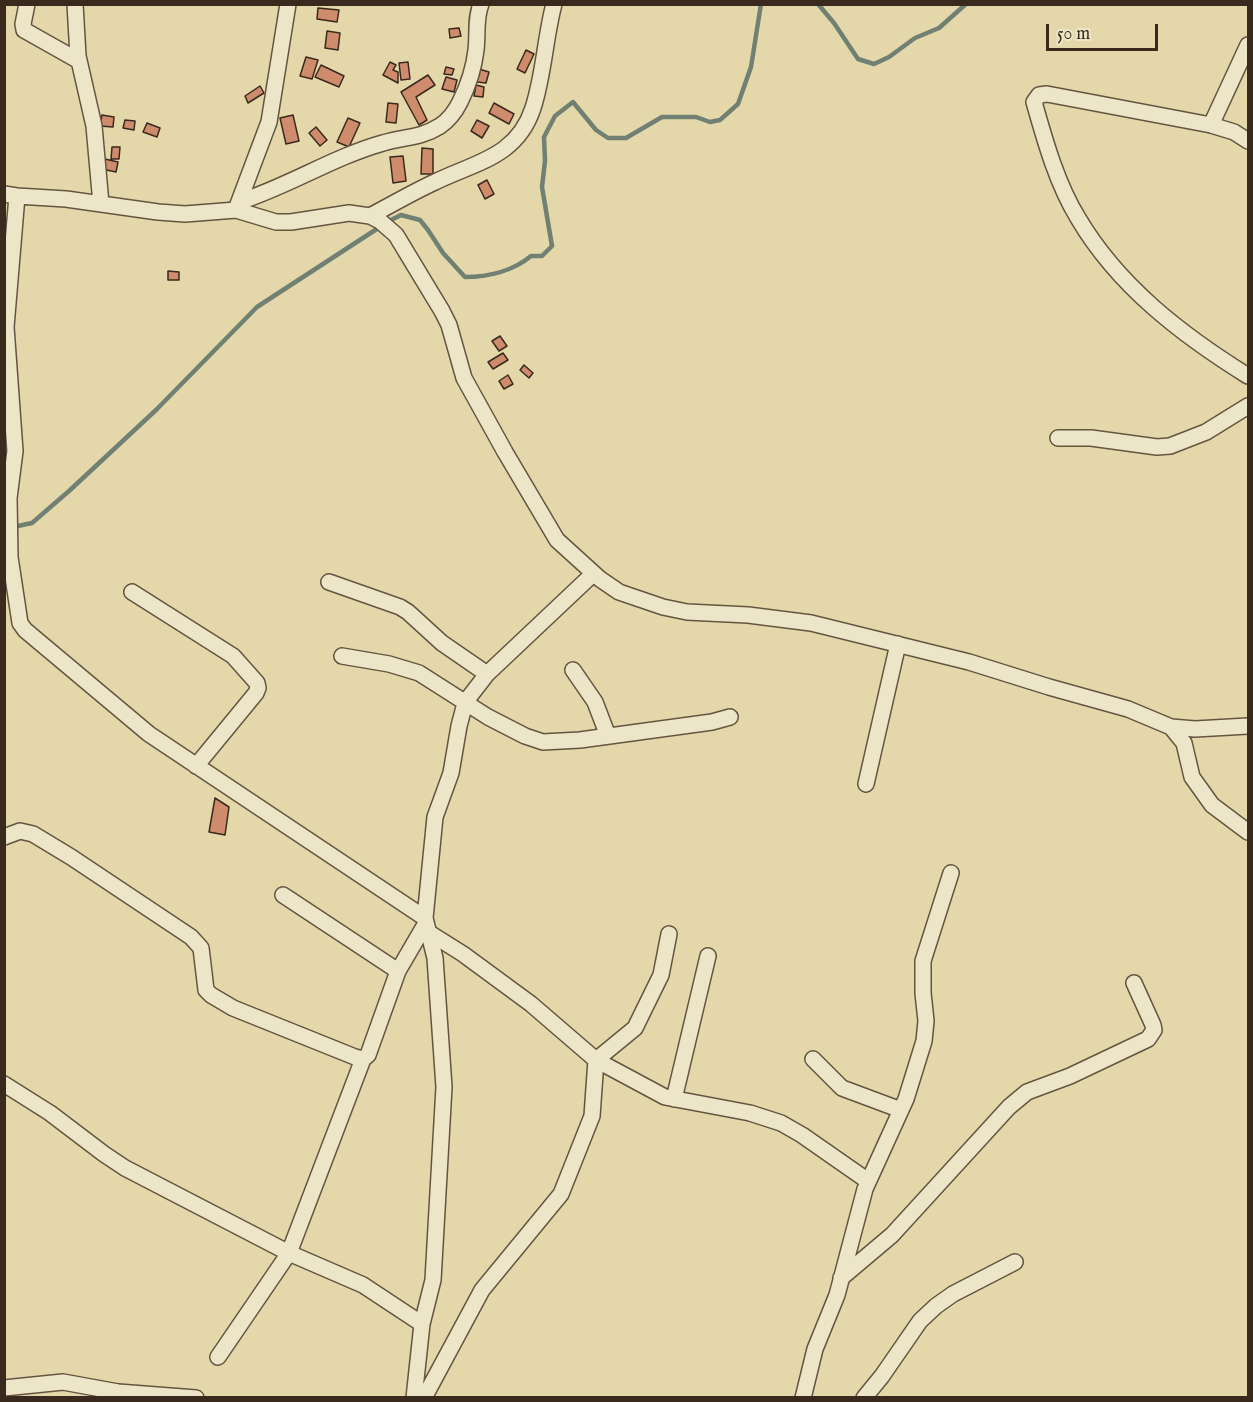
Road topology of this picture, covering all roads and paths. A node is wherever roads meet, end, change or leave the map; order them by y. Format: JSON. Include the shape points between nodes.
{"nodes":[{"id":1,"x":27,"y":4,"type":"edge"},
{"id":2,"x":75,"y":4,"type":"edge"},
{"id":3,"x":288,"y":4,"type":"edge"},
{"id":4,"x":481,"y":4,"type":"edge"},
{"id":5,"x":555,"y":4,"type":"edge"},
{"id":6,"x":1248,"y":45,"type":"edge"},
{"id":7,"x":79,"y":61,"type":"junction"},
{"id":8,"x":1211,"y":125,"type":"junction"},
{"id":9,"x":1248,"y":141,"type":"edge"},
{"id":10,"x":11,"y":195,"type":"edge"},
{"id":11,"x":101,"y":204,"type":"junction"},
{"id":12,"x":238,"y":206,"type":"junction"},
{"id":13,"x":370,"y":216,"type":"junction"},
{"id":14,"x":1248,"y":376,"type":"edge"},
{"id":15,"x":1248,"y":406,"type":"edge"},
{"id":16,"x":1058,"y":438,"type":"dead end"},
{"id":17,"x":593,"y":574,"type":"junction"},
{"id":18,"x":329,"y":582,"type":"dead end"},
{"id":19,"x":132,"y":592,"type":"dead end"},
{"id":20,"x":898,"y":644,"type":"junction"},
{"id":21,"x":342,"y":656,"type":"dead end"},
{"id":22,"x":573,"y":670,"type":"dead end"},
{"id":23,"x":487,"y":674,"type":"junction"},
{"id":24,"x":467,"y":702,"type":"junction"},
{"id":25,"x":730,"y":717,"type":"dead end"},
{"id":26,"x":1248,"y":726,"type":"edge"},
{"id":27,"x":1170,"y":727,"type":"junction"},
{"id":28,"x":608,"y":736,"type":"junction"},
{"id":29,"x":196,"y":766,"type":"junction"},
{"id":30,"x":866,"y":784,"type":"dead end"},
{"id":31,"x":1248,"y":832,"type":"edge"},
{"id":32,"x":4,"y":837,"type":"edge"},
{"id":33,"x":951,"y":873,"type":"dead end"},
{"id":34,"x":283,"y":895,"type":"dead end"},
{"id":35,"x":426,"y":924,"type":"junction"},
{"id":36,"x":669,"y":934,"type":"dead end"},
{"id":37,"x":708,"y":956,"type":"dead end"},
{"id":38,"x":398,"y":970,"type":"junction"},
{"id":39,"x":1134,"y":983,"type":"dead end"},
{"id":40,"x":363,"y":1059,"type":"junction"},
{"id":41,"x":813,"y":1059,"type":"dead end"},
{"id":42,"x":596,"y":1060,"type":"junction"},
{"id":43,"x":4,"y":1084,"type":"edge"},
{"id":44,"x":674,"y":1099,"type":"junction"},
{"id":45,"x":901,"y":1110,"type":"junction"},
{"id":46,"x":868,"y":1181,"type":"junction"},
{"id":47,"x":289,"y":1253,"type":"junction"},
{"id":48,"x":1015,"y":1262,"type":"dead end"},
{"id":49,"x":841,"y":1278,"type":"junction"},
{"id":50,"x":422,"y":1324,"type":"junction"},
{"id":51,"x":218,"y":1356,"type":"dead end"},
{"id":52,"x":4,"y":1376,"type":"edge"},
{"id":53,"x":12,"y":1387,"type":"edge"},
{"id":54,"x":118,"y":1395,"type":"edge"},
{"id":55,"x":196,"y":1398,"type":"edge"},
{"id":56,"x":414,"y":1398,"type":"edge"},
{"id":57,"x":424,"y":1398,"type":"edge"},
{"id":58,"x":803,"y":1398,"type":"edge"},
{"id":59,"x":864,"y":1398,"type":"edge"}],
"edges":[{"from":1,"to":7,"type":"street","via":[[24,30]]},
{"from":2,"to":7,"type":"street"},
{"from":3,"to":12,"type":"street","via":[[269,122]]},
{"from":4,"to":12,"type":"street","via":[[472,72],[460,102],[441,126],[420,136],[384,142]]},
{"from":5,"to":13,"type":"street","via":[[533,108],[509,147]]},
{"from":6,"to":8,"type":"street"},
{"from":7,"to":11,"type":"street","via":[[94,126]]},
{"from":8,"to":9,"type":"street"},
{"from":8,"to":14,"type":"street","via":[[1047,94],[1039,95],[1034,102],[1047,149],[1076,216],[1110,265],[1187,336]]},
{"from":10,"to":11,"type":"street"},
{"from":10,"to":29,"type":"street","via":[[6,310],[15,451],[9,498],[10,557],[20,623],[149,734]]},
{"from":11,"to":12,"type":"street","via":[[184,214]]},
{"from":12,"to":13,"type":"street","via":[[276,222],[350,213]]},
{"from":13,"to":17,"type":"street","via":[[396,235],[442,311],[464,378],[557,540]]},
{"from":15,"to":16,"type":"street","via":[[1206,432],[1170,446]]},
{"from":17,"to":20,"type":"street","via":[[619,592],[663,607],[811,622]]},
{"from":17,"to":23,"type":"street"},
{"from":18,"to":23,"type":"street","via":[[400,607]]},
{"from":19,"to":29,"type":"street","via":[[233,656],[258,688]]},
{"from":20,"to":27,"type":"street","via":[[1128,709]]},
{"from":20,"to":30,"type":"street"},
{"from":21,"to":24,"type":"street","via":[[419,673]]},
{"from":22,"to":28,"type":"street","via":[[595,702]]},
{"from":23,"to":24,"type":"street"},
{"from":24,"to":28,"type":"street","via":[[488,717],[543,742]]},
{"from":24,"to":35,"type":"street","via":[[451,773],[435,817]]},
{"from":25,"to":28,"type":"street"},
{"from":26,"to":27,"type":"street"},
{"from":27,"to":31,"type":"street","via":[[1184,743],[1192,777],[1212,805]]},
{"from":29,"to":35,"type":"street","via":[[276,817]]},
{"from":32,"to":40,"type":"street","via":[[20,831],[33,834],[191,937],[201,948],[206,990],[211,995],[233,1008]]},
{"from":33,"to":45,"type":"street","via":[[923,961],[924,1041]]},
{"from":34,"to":38,"type":"street"},
{"from":35,"to":38,"type":"street"},
{"from":35,"to":42,"type":"street","via":[[531,1004]]},
{"from":35,"to":50,"type":"street","via":[[435,958],[444,1087],[433,1280]]},
{"from":36,"to":42,"type":"street","via":[[661,975],[635,1028]]},
{"from":37,"to":44,"type":"street"},
{"from":38,"to":40,"type":"street","via":[[368,1055]]},
{"from":39,"to":49,"type":"street","via":[[1153,1025],[1148,1039],[1027,1092],[892,1235]]},
{"from":40,"to":47,"type":"street"},
{"from":41,"to":45,"type":"street","via":[[842,1088]]},
{"from":42,"to":44,"type":"street"},
{"from":42,"to":57,"type":"street","via":[[592,1116],[561,1194],[482,1290]]},
{"from":43,"to":47,"type":"street","via":[[125,1168]]},
{"from":44,"to":46,"type":"street","via":[[781,1123]]},
{"from":45,"to":46,"type":"street"},
{"from":46,"to":49,"type":"street"},
{"from":47,"to":50,"type":"street","via":[[363,1284]]},
{"from":47,"to":51,"type":"street"},
{"from":48,"to":59,"type":"street","via":[[936,1306],[920,1321]]},
{"from":49,"to":58,"type":"street","via":[[814,1349]]},
{"from":50,"to":56,"type":"street"},
{"from":52,"to":53,"type":"street"},
{"from":53,"to":54,"type":"street","via":[[63,1382]]},
{"from":54,"to":55,"type":"street"}]}
